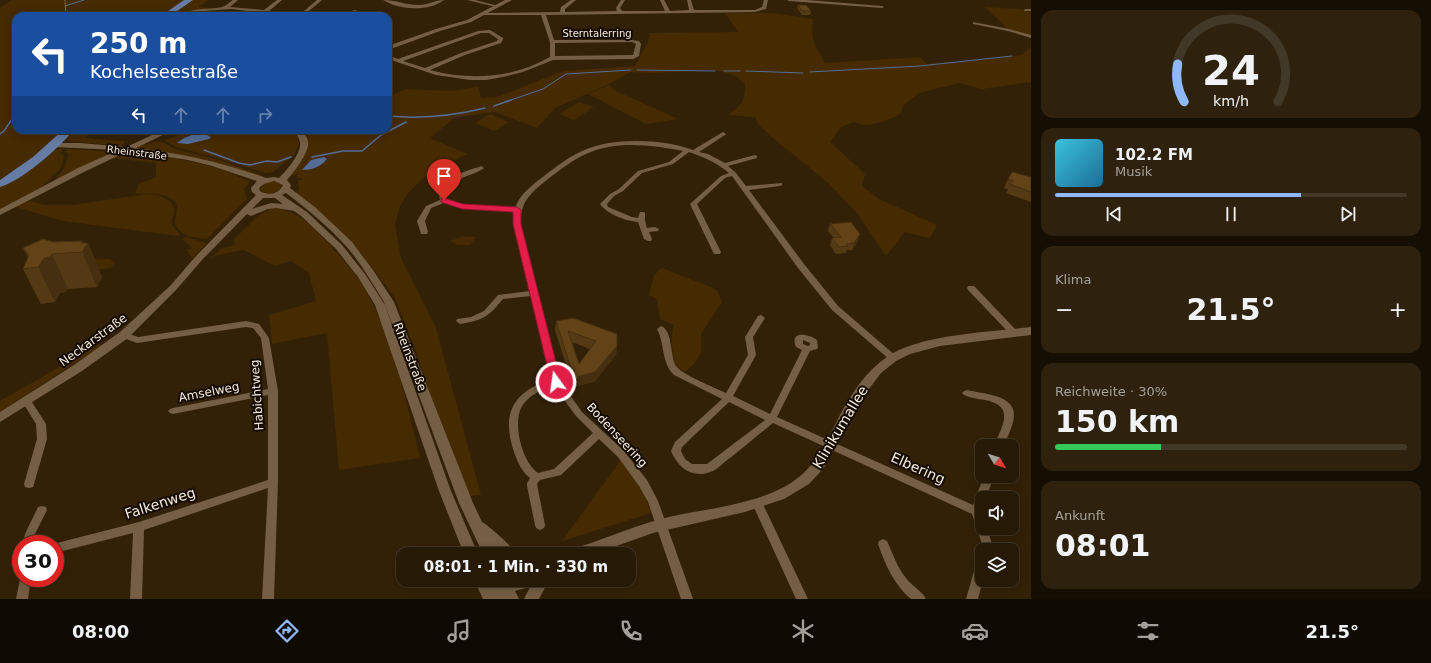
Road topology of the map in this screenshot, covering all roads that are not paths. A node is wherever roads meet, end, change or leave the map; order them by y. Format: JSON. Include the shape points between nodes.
{"nodes":[{"id":1,"x":189,"y":0,"type":"edge"},
{"id":2,"x":236,"y":0,"type":"edge"},
{"id":3,"x":280,"y":0,"type":"edge"},
{"id":4,"x":320,"y":0,"type":"edge"},
{"id":5,"x":385,"y":0,"type":"edge"},
{"id":6,"x":442,"y":0,"type":"edge"},
{"id":7,"x":469,"y":0,"type":"edge"},
{"id":8,"x":508,"y":0,"type":"edge"},
{"id":9,"x":574,"y":0,"type":"edge"},
{"id":10,"x":623,"y":0,"type":"edge"},
{"id":11,"x":662,"y":0,"type":"edge"},
{"id":12,"x":688,"y":0,"type":"edge"},
{"id":13,"x":766,"y":0,"type":"edge"},
{"id":14,"x":789,"y":0,"type":"edge"},
{"id":15,"x":829,"y":2,"type":"edge"},
{"id":16,"x":496,"y":6,"type":"junction"},
{"id":17,"x":882,"y":7,"type":"dead end"},
{"id":18,"x":225,"y":8,"type":"junction"},
{"id":19,"x":266,"y":11,"type":"junction"},
{"id":20,"x":171,"y":12,"type":"edge"},
{"id":21,"x":191,"y":12,"type":"edge"},
{"id":22,"x":269,"y":12,"type":"edge"},
{"id":23,"x":305,"y":12,"type":"edge"},
{"id":24,"x":668,"y":12,"type":"junction"},
{"id":25,"x":692,"y":12,"type":"junction"},
{"id":26,"x":620,"y":13,"type":"junction"},
{"id":27,"x":483,"y":14,"type":"junction"},
{"id":28,"x":544,"y":14,"type":"junction"},
{"id":29,"x":562,"y":14,"type":"junction"},
{"id":30,"x":975,"y":23,"type":"dead end"},
{"id":31,"x":1031,"y":37,"type":"edge"},
{"id":32,"x":552,"y":42,"type":"junction"},
{"id":33,"x":392,"y":47,"type":"edge"},
{"id":34,"x":552,"y":58,"type":"junction"},
{"id":35,"x":392,"y":59,"type":"edge"},
{"id":36,"x":398,"y":61,"type":"junction"},
{"id":37,"x":425,"y":70,"type":"junction"},
{"id":38,"x":64,"y":134,"type":"edge"},
{"id":39,"x":160,"y":134,"type":"edge"},
{"id":40,"x":300,"y":134,"type":"edge"},
{"id":41,"x":723,"y":134,"type":"dead end"},
{"id":42,"x":54,"y":145,"type":"junction"},
{"id":43,"x":691,"y":151,"type":"junction"},
{"id":44,"x":755,"y":157,"type":"dead end"},
{"id":45,"x":724,"y":165,"type":"junction"},
{"id":46,"x":481,"y":168,"type":"dead end"},
{"id":47,"x":734,"y":174,"type":"junction"},
{"id":48,"x":262,"y":182,"type":"junction"},
{"id":49,"x":0,"y":184,"type":"edge"},
{"id":50,"x":780,"y":184,"type":"dead end"},
{"id":51,"x":746,"y":188,"type":"junction"},
{"id":52,"x":275,"y":189,"type":"junction"},
{"id":53,"x":444,"y":200,"type":"junction"},
{"id":54,"x":517,"y":210,"type":"junction"},
{"id":55,"x":0,"y":212,"type":"edge"},
{"id":56,"x":251,"y":213,"type":"junction"},
{"id":57,"x":304,"y":214,"type":"junction"},
{"id":58,"x":655,"y":229,"type":"dead end"},
{"id":59,"x":645,"y":230,"type":"junction"},
{"id":60,"x":424,"y":232,"type":"dead end"},
{"id":61,"x":648,"y":239,"type":"dead end"},
{"id":62,"x":717,"y":252,"type":"dead end"},
{"id":63,"x":191,"y":269,"type":"junction"},
{"id":64,"x":971,"y":288,"type":"dead end"},
{"id":65,"x":533,"y":293,"type":"junction"},
{"id":66,"x":761,"y":318,"type":"dead end"},
{"id":67,"x":460,"y":321,"type":"dead end"},
{"id":68,"x":661,"y":329,"type":"dead end"},
{"id":69,"x":1031,"y":331,"type":"edge"},
{"id":70,"x":1014,"y":333,"type":"junction"},
{"id":71,"x":124,"y":336,"type":"junction"},
{"id":72,"x":807,"y":348,"type":"dead end"},
{"id":73,"x":893,"y":358,"type":"junction"},
{"id":74,"x":556,"y":382,"type":"junction"},
{"id":75,"x":273,"y":391,"type":"junction"},
{"id":76,"x":967,"y":394,"type":"dead end"},
{"id":77,"x":728,"y":398,"type":"junction"},
{"id":78,"x":27,"y":401,"type":"junction"},
{"id":79,"x":173,"y":411,"type":"dead end"},
{"id":80,"x":0,"y":418,"type":"edge"},
{"id":81,"x":772,"y":419,"type":"junction"},
{"id":82,"x":599,"y":434,"type":"junction"},
{"id":83,"x":1001,"y":439,"type":"edge"},
{"id":84,"x":831,"y":445,"type":"junction"},
{"id":85,"x":537,"y":477,"type":"junction"},
{"id":86,"x":273,"y":482,"type":"junction"},
{"id":87,"x":29,"y":484,"type":"dead end"},
{"id":88,"x":757,"y":503,"type":"junction"},
{"id":89,"x":42,"y":510,"type":"dead end"},
{"id":90,"x":975,"y":511,"type":"edge"},
{"id":91,"x":474,"y":520,"type":"junction"},
{"id":92,"x":540,"y":525,"type":"dead end"},
{"id":93,"x":662,"y":525,"type":"junction"},
{"id":94,"x":139,"y":527,"type":"junction"},
{"id":95,"x":30,"y":535,"type":"edge"},
{"id":96,"x":883,"y":544,"type":"dead end"},
{"id":97,"x":64,"y":546,"type":"edge"},
{"id":98,"x":467,"y":547,"type":"edge"},
{"id":99,"x":487,"y":547,"type":"edge"},
{"id":100,"x":500,"y":547,"type":"edge"},
{"id":101,"x":597,"y":547,"type":"edge"},
{"id":102,"x":24,"y":587,"type":"edge"},
{"id":103,"x":484,"y":587,"type":"edge"},
{"id":104,"x":503,"y":587,"type":"edge"},
{"id":105,"x":507,"y":587,"type":"edge"},
{"id":106,"x":538,"y":587,"type":"edge"},
{"id":107,"x":975,"y":587,"type":"edge"},
{"id":108,"x":22,"y":599,"type":"edge"},
{"id":109,"x":136,"y":599,"type":"edge"},
{"id":110,"x":268,"y":599,"type":"edge"},
{"id":111,"x":490,"y":599,"type":"edge"},
{"id":112,"x":497,"y":599,"type":"edge"},
{"id":113,"x":512,"y":599,"type":"edge"},
{"id":114,"x":531,"y":599,"type":"edge"},
{"id":115,"x":687,"y":599,"type":"edge"},
{"id":116,"x":802,"y":599,"type":"edge"},
{"id":117,"x":920,"y":599,"type":"edge"},
{"id":118,"x":972,"y":599,"type":"edge"}],
"edges":[{"from":1,"to":20,"type":"main road"},
{"from":2,"to":18,"type":"street"},
{"from":3,"to":19,"type":"street"},
{"from":4,"to":23,"type":"street"},
{"from":5,"to":6,"type":"street","via":[[423,7]]},
{"from":7,"to":16,"type":"street"},
{"from":8,"to":16,"type":"street"},
{"from":9,"to":29,"type":"street","via":[[563,8]]},
{"from":10,"to":26,"type":"street","via":[[618,8]]},
{"from":11,"to":24,"type":"street"},
{"from":12,"to":25,"type":"street"},
{"from":13,"to":25,"type":"street","via":[[764,8],[760,11]]},
{"from":14,"to":15,"type":"street"},
{"from":15,"to":17,"type":"street"},
{"from":16,"to":27,"type":"street"},
{"from":18,"to":19,"type":"street"},
{"from":18,"to":21,"type":"street"},
{"from":19,"to":22,"type":"street"},
{"from":24,"to":25,"type":"street"},
{"from":24,"to":26,"type":"street"},
{"from":26,"to":29,"type":"street"},
{"from":27,"to":28,"type":"street"},
{"from":27,"to":33,"type":"street"},
{"from":28,"to":29,"type":"street"},
{"from":28,"to":32,"type":"street","name":"Sterntalerring"},
{"from":30,"to":31,"type":"street"},
{"from":32,"to":34,"type":"street","name":"Sterntalerring"},
{"from":32,"to":34,"type":"street","name":"Sterntalerring","via":[[632,41],[640,44],[636,56],[633,57]]},
{"from":34,"to":37,"type":"street","name":"Sterntalerring","via":[[512,74],[487,78],[460,78]]},
{"from":35,"to":36,"type":"street","name":"Sterntalerring"},
{"from":36,"to":37,"type":"street","name":"Sterntalerring"},
{"from":36,"to":37,"type":"street","via":[[474,34],[487,31],[500,37],[501,40]]},
{"from":38,"to":42,"type":"main road"},
{"from":39,"to":55,"type":"street"},
{"from":40,"to":52,"type":"street","name":"Neckarstraße","via":[[304,148],[296,165]]},
{"from":41,"to":43,"type":"street"},
{"from":42,"to":48,"type":"street","name":"Rheinstraße","via":[[150,152],[220,166]]},
{"from":42,"to":49,"type":"main road"},
{"from":43,"to":45,"type":"street"},
{"from":43,"to":54,"type":"street","via":[[643,143],[615,144],[590,149],[535,186]]},
{"from":43,"to":59,"type":"street","via":[[671,163],[640,172],[604,204],[606,208],[631,219],[642,217]]},
{"from":44,"to":45,"type":"street"},
{"from":45,"to":47,"type":"street"},
{"from":46,"to":53,"type":"street","via":[[444,187]]},
{"from":47,"to":51,"type":"street"},
{"from":47,"to":62,"type":"street","via":[[723,177],[693,204]]},
{"from":48,"to":52,"type":"street"},
{"from":48,"to":52,"type":"street","via":[[255,190]]},
{"from":50,"to":51,"type":"street"},
{"from":51,"to":73,"type":"street","via":[[801,266],[835,308]]},
{"from":52,"to":56,"type":"street","name":"Neckarstraße"},
{"from":52,"to":57,"type":"street","name":"Rheinstraße"},
{"from":52,"to":63,"type":"street","name":"Neckarstraße","via":[[199,258]]},
{"from":52,"to":91,"type":"street","name":"Rheinstraße","via":[[313,210],[349,244],[389,302]]},
{"from":53,"to":54,"type":"street","via":[[462,207]]},
{"from":53,"to":60,"type":"street","via":[[426,209],[421,221]]},
{"from":54,"to":65,"type":"street","name":"Bodenseering","via":[[517,224]]},
{"from":56,"to":57,"type":"street","via":[[266,206],[276,205]]},
{"from":56,"to":63,"type":"street","name":"Neckarstraße"},
{"from":57,"to":98,"type":"street","name":"Rheinstraße","via":[[339,247],[362,276],[380,306]]},
{"from":58,"to":59,"type":"street"},
{"from":59,"to":61,"type":"street"},
{"from":63,"to":71,"type":"street","name":"Neckarstraße"},
{"from":64,"to":70,"type":"street"},
{"from":65,"to":67,"type":"street","via":[[501,298],[487,313]]},
{"from":65,"to":74,"type":"street","name":"Bodenseering"},
{"from":66,"to":77,"type":"street","via":[[749,337],[752,355]]},
{"from":68,"to":77,"type":"street","name":"Elbering","via":[[666,336],[673,370]]},
{"from":69,"to":70,"type":"street","name":"Klinikumallee"},
{"from":70,"to":73,"type":"street","name":"Klinikumallee","via":[[926,345]]},
{"from":71,"to":75,"type":"street","name":"Habichtweg","via":[[137,340],[233,325],[256,326],[265,338]]},
{"from":71,"to":78,"type":"street","name":"Neckarstraße"},
{"from":72,"to":81,"type":"street"},
{"from":73,"to":84,"type":"street","name":"Klinikumallee","via":[[860,390]]},
{"from":74,"to":82,"type":"street","name":"Bodenseering","via":[[579,414]]},
{"from":74,"to":85,"type":"street","via":[[536,388],[515,411],[519,454],[531,473]]},
{"from":75,"to":79,"type":"street","name":"Amselweg"},
{"from":75,"to":86,"type":"street","name":"Habichtweg"},
{"from":76,"to":83,"type":"street","via":[[987,397],[1008,407],[1010,414]]},
{"from":77,"to":81,"type":"street","name":"Elbering"},
{"from":77,"to":81,"type":"street","via":[[678,445],[676,451],[682,463],[693,469],[710,468]]},
{"from":78,"to":80,"type":"street","name":"Neckarstraße"},
{"from":78,"to":87,"type":"street","via":[[42,424],[42,439]]},
{"from":81,"to":84,"type":"street","name":"Elbering"},
{"from":82,"to":85,"type":"street","via":[[558,472]]},
{"from":82,"to":93,"type":"street","name":"Bodenseering","via":[[622,454],[644,482]]},
{"from":84,"to":88,"type":"street","name":"Klinikumallee","via":[[822,463],[810,476],[795,487]]},
{"from":84,"to":90,"type":"street","name":"Elbering"},
{"from":85,"to":92,"type":"street","via":[[532,486]]},
{"from":86,"to":94,"type":"street","name":"Falkenweg"},
{"from":86,"to":110,"type":"street","name":"Habichtweg"},
{"from":88,"to":93,"type":"street","name":"Klinikumallee"},
{"from":88,"to":116,"type":"street"},
{"from":89,"to":95,"type":"street"},
{"from":91,"to":99,"type":"street","name":"Rheinstraße"},
{"from":91,"to":100,"type":"street"},
{"from":93,"to":101,"type":"street","name":"Klinikumallee"},
{"from":93,"to":115,"type":"street","name":"Bodenseering"},
{"from":94,"to":97,"type":"street","name":"Falkenweg"},
{"from":94,"to":109,"type":"street"},
{"from":96,"to":117,"type":"street","via":[[889,564],[904,584]]},
{"from":102,"to":108,"type":"street"},
{"from":103,"to":111,"type":"street"},
{"from":104,"to":112,"type":"street"},
{"from":105,"to":113,"type":"street"},
{"from":106,"to":114,"type":"street"},
{"from":107,"to":118,"type":"street"}]}
